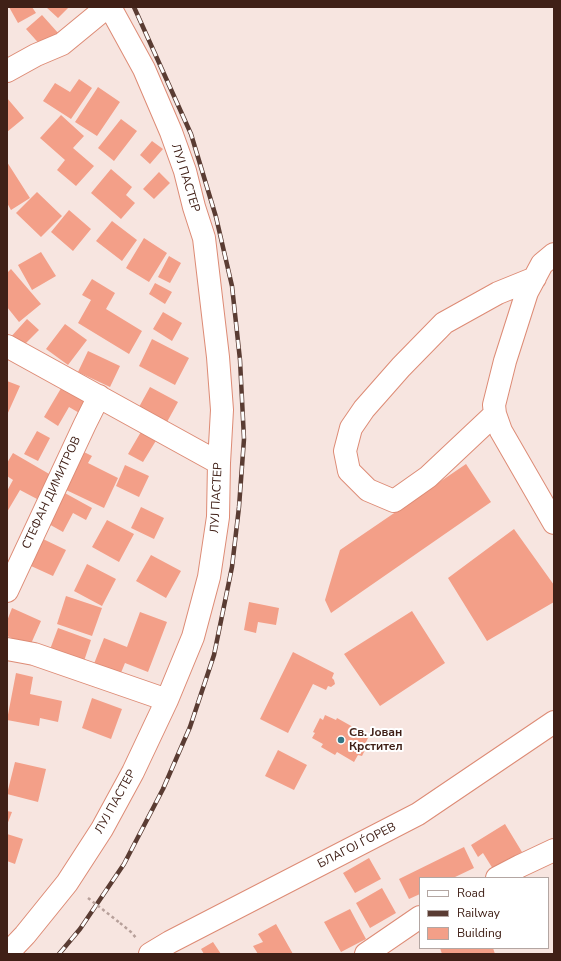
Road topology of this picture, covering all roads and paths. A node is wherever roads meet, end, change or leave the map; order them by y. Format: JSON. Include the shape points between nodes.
{"nodes":[{"id":1,"x":108,"y":7,"type":"edge"},
{"id":2,"x":7,"y":71,"type":"edge"},
{"id":3,"x":554,"y":254,"type":"edge"},
{"id":4,"x":535,"y":278,"type":"junction"},
{"id":5,"x":7,"y":346,"type":"edge"},
{"id":6,"x":99,"y":396,"type":"junction"},
{"id":7,"x":495,"y":414,"type":"junction"},
{"id":8,"x":219,"y":463,"type":"junction"},
{"id":9,"x":554,"y":524,"type":"edge"},
{"id":10,"x":7,"y":591,"type":"edge"},
{"id":11,"x":7,"y":649,"type":"edge"},
{"id":12,"x":167,"y":700,"type":"junction"},
{"id":13,"x":554,"y":722,"type":"edge"},
{"id":14,"x":554,"y":850,"type":"edge"},
{"id":15,"x":499,"y":877,"type":"edge"},
{"id":16,"x":88,"y":898,"type":"dead end"},
{"id":17,"x":419,"y":918,"type":"edge"},
{"id":18,"x":131,"y":932,"type":"dead end"},
{"id":19,"x":7,"y":954,"type":"edge"},
{"id":20,"x":150,"y":954,"type":"edge"},
{"id":21,"x":366,"y":954,"type":"edge"}],
"edges":[{"from":1,"to":2,"type":"street","via":[[62,44],[36,54]]},
{"from":1,"to":8,"type":"street","name":"ЛУЈ ПАСТЕР","via":[[144,68],[171,132],[204,238],[218,349],[222,410]]},
{"from":3,"to":4,"type":"street","via":[[542,264]]},
{"from":4,"to":7,"type":"street","via":[[505,361],[494,405]]},
{"from":4,"to":7,"type":"street","via":[[498,293],[444,323],[401,367],[351,428],[345,451],[349,471],[368,490],[394,501],[428,477]]},
{"from":5,"to":6,"type":"street"},
{"from":6,"to":8,"type":"street"},
{"from":6,"to":10,"type":"street","name":"СТЕФАН ДИМИТРОВ"},
{"from":7,"to":9,"type":"street","via":[[501,430]]},
{"from":8,"to":12,"type":"street","name":"ЛУЈ ПАСТЕР","via":[[218,516],[209,577],[193,637]]},
{"from":11,"to":12,"type":"street","via":[[34,654]]},
{"from":12,"to":19,"type":"street","name":"ЛУЈ ПАСТЕР","via":[[133,772],[90,847],[67,883],[26,935]]},
{"from":13,"to":20,"type":"street","name":"БЛАГОЈ ЃОРЕВ","via":[[418,814]]},
{"from":14,"to":15,"type":"street"},
{"from":16,"to":18,"type":"path","bridge":true},
{"from":17,"to":21,"type":"street"}]}
